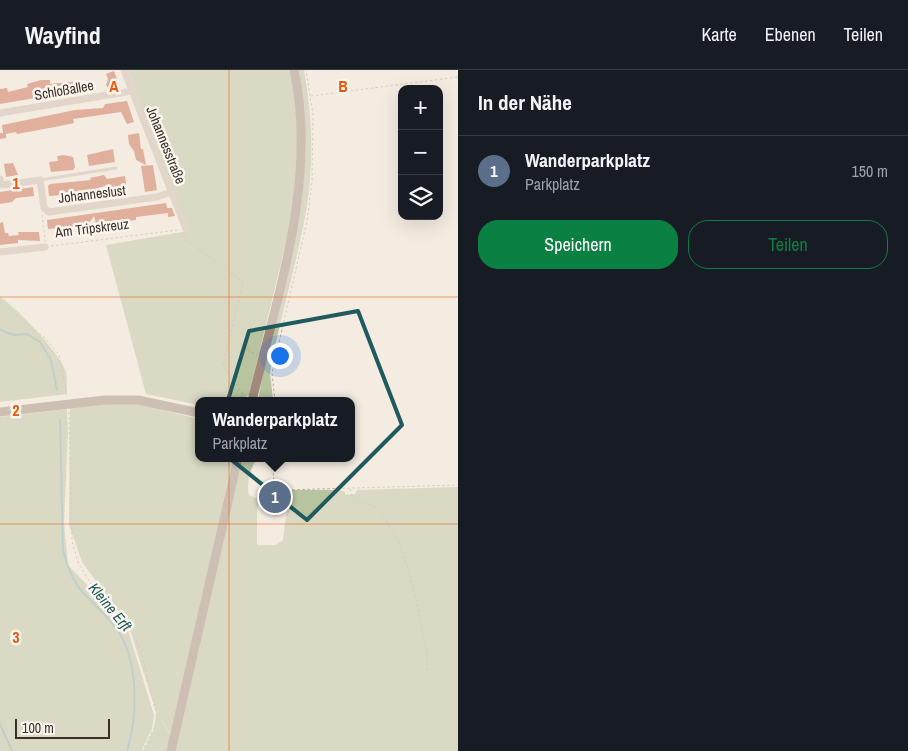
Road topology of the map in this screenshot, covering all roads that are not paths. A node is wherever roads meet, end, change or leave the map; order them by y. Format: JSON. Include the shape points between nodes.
{"nodes":[{"id":1,"x":124,"y":70,"type":"edge"},
{"id":2,"x":294,"y":70,"type":"edge"},
{"id":3,"x":132,"y":91,"type":"junction"},
{"id":4,"x":0,"y":113,"type":"edge"},
{"id":5,"x":116,"y":168,"type":"dead end"},
{"id":6,"x":40,"y":180,"type":"junction"},
{"id":7,"x":1,"y":183,"type":"edge"},
{"id":8,"x":171,"y":192,"type":"junction"},
{"id":9,"x":186,"y":230,"type":"road end"},
{"id":10,"x":45,"y":247,"type":"road end"},
{"id":11,"x":0,"y":252,"type":"edge"},
{"id":12,"x":249,"y":397,"type":"edge"},
{"id":13,"x":0,"y":412,"type":"edge"},
{"id":14,"x":195,"y":412,"type":"edge"},
{"id":15,"x":237,"y":462,"type":"edge"},
{"id":16,"x":171,"y":751,"type":"edge"}],
"edges":[{"from":1,"to":3,"type":"street","name":"Johannesstraße"},
{"from":2,"to":12,"type":"main road","via":[[301,108],[302,143],[297,207]]},
{"from":3,"to":4,"type":"street","name":"Schloßallee"},
{"from":3,"to":8,"type":"street","name":"Johannesstraße"},
{"from":5,"to":6,"type":"lane","name":"Johanneslust"},
{"from":6,"to":7,"type":"street","name":"Johanneslust"},
{"from":6,"to":8,"type":"street","name":"Johanneslust","via":[[49,212],[158,197]]},
{"from":8,"to":9,"type":"street","name":"Johannesstraße"},
{"from":10,"to":11,"type":"street","name":"Am Tripskreuz"},
{"from":13,"to":14,"type":"main road","via":[[67,401],[138,400]]},
{"from":15,"to":16,"type":"main road"}]}
